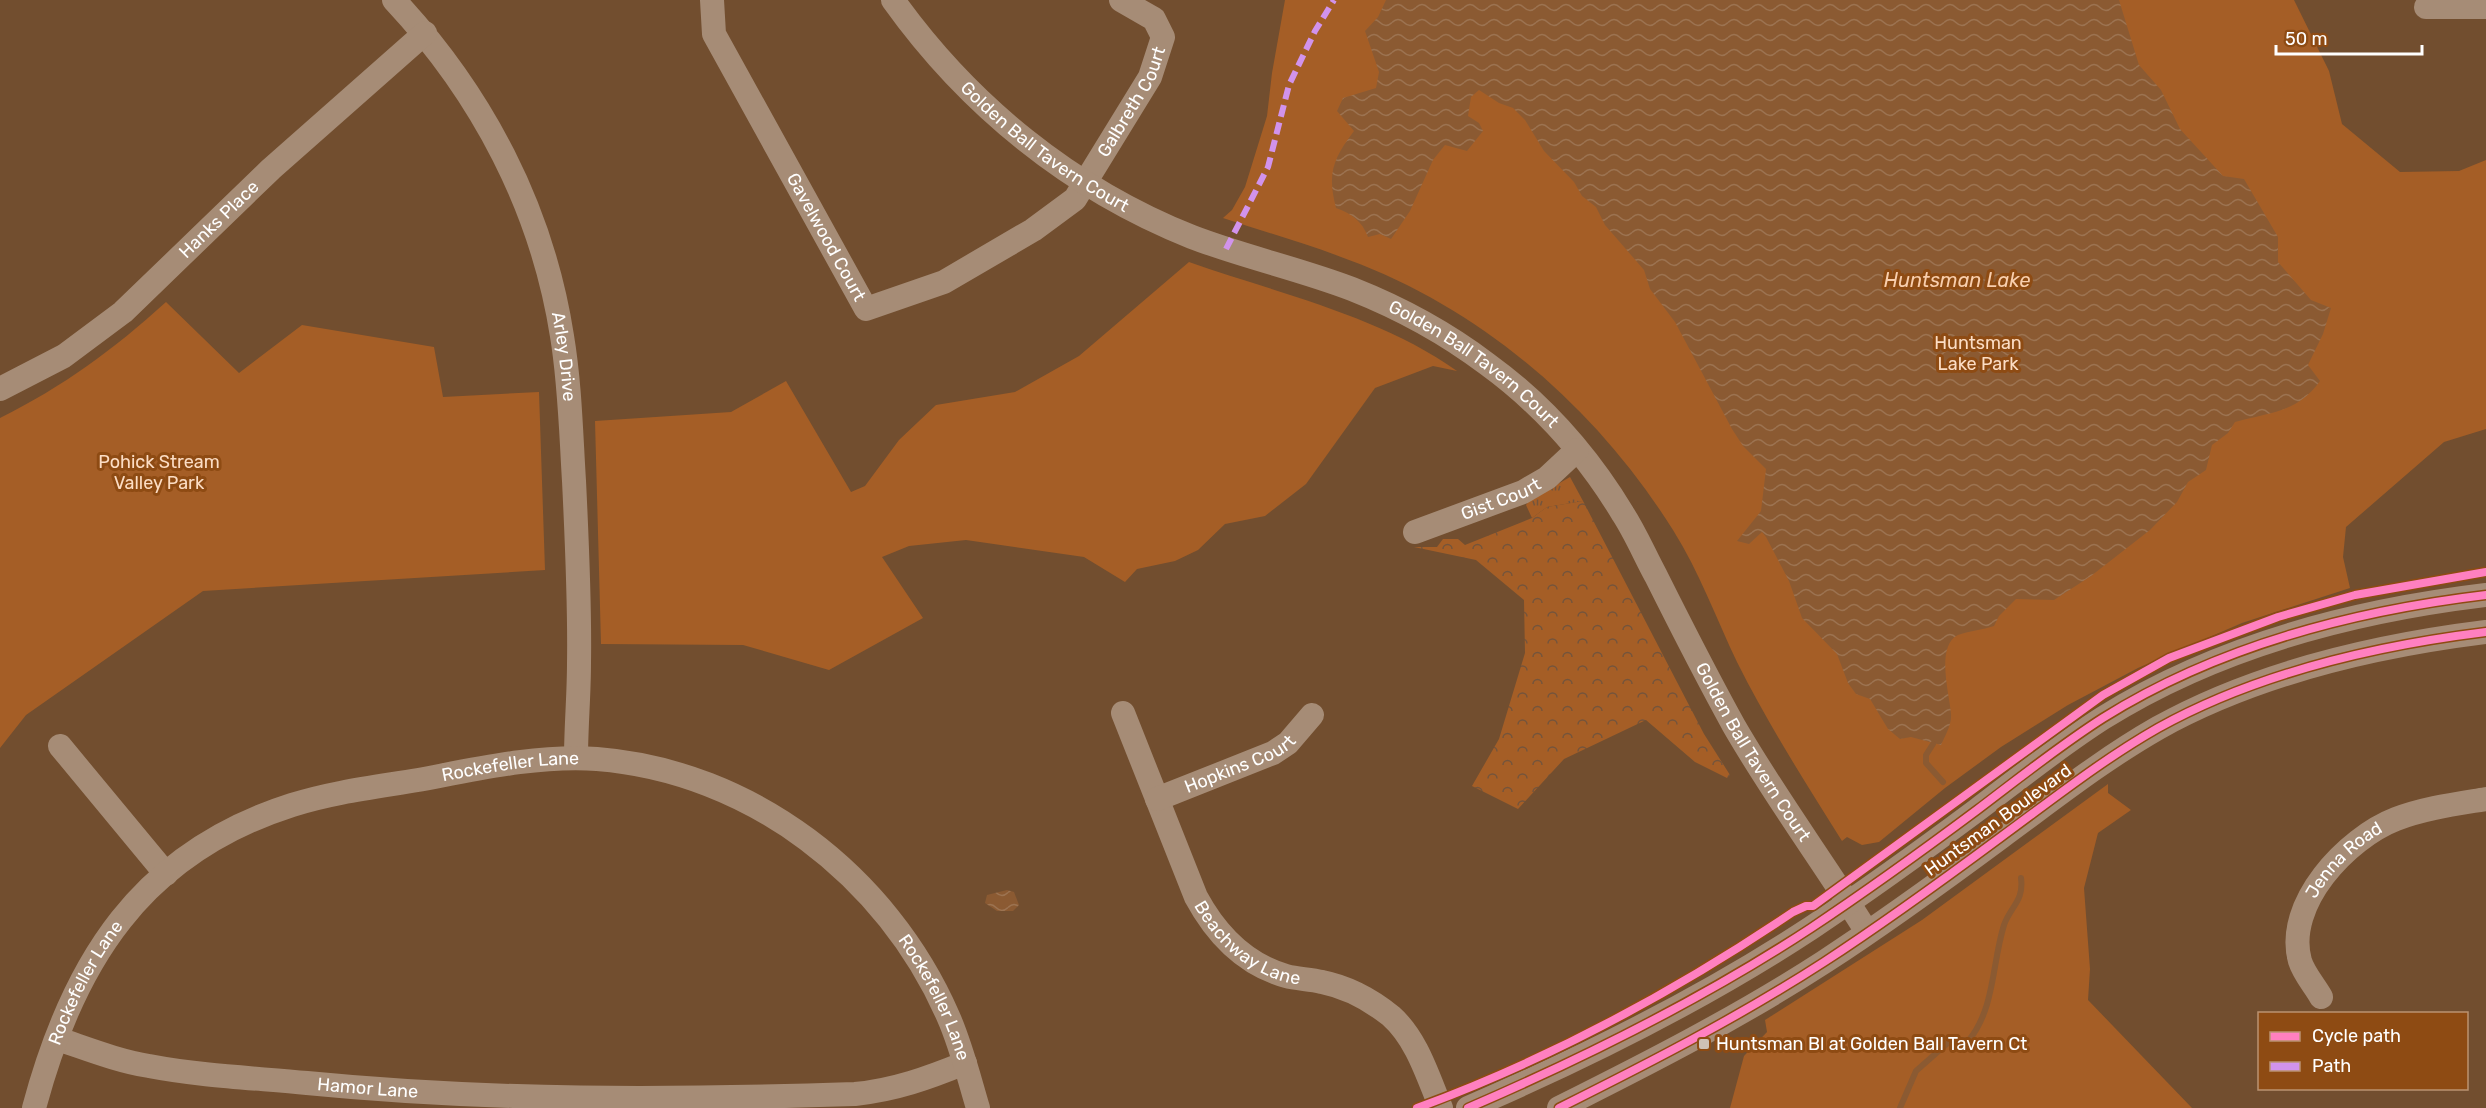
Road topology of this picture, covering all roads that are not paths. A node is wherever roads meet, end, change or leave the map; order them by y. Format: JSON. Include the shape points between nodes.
{"nodes":[{"id":1,"x":394,"y":0,"type":"edge"},
{"id":2,"x":712,"y":0,"type":"edge"},
{"id":3,"x":893,"y":0,"type":"edge"},
{"id":4,"x":1120,"y":0,"type":"edge"},
{"id":5,"x":2426,"y":7,"type":"dead end"},
{"id":6,"x":2486,"y":7,"type":"edge"},
{"id":7,"x":425,"y":33,"type":"junction"},
{"id":8,"x":1086,"y":184,"type":"junction"},
{"id":9,"x":0,"y":389,"type":"edge"},
{"id":10,"x":1577,"y":450,"type":"junction"},
{"id":11,"x":1415,"y":532,"type":"dead end"},
{"id":12,"x":2486,"y":595,"type":"edge"},
{"id":13,"x":2486,"y":632,"type":"edge"},
{"id":14,"x":1123,"y":713,"type":"dead end"},
{"id":15,"x":1312,"y":715,"type":"dead end"},
{"id":16,"x":60,"y":746,"type":"dead end"},
{"id":17,"x":576,"y":758,"type":"junction"},
{"id":18,"x":1157,"y":799,"type":"junction"},
{"id":19,"x":2486,"y":799,"type":"edge"},
{"id":20,"x":166,"y":873,"type":"junction"},
{"id":21,"x":1849,"y":903,"type":"junction"},
{"id":22,"x":1867,"y":932,"type":"junction"},
{"id":23,"x":2321,"y":997,"type":"dead end"},
{"id":24,"x":58,"y":1039,"type":"junction"},
{"id":25,"x":965,"y":1063,"type":"junction"},
{"id":26,"x":34,"y":1108,"type":"edge"},
{"id":27,"x":978,"y":1108,"type":"edge"},
{"id":28,"x":1441,"y":1108,"type":"edge"},
{"id":29,"x":1468,"y":1108,"type":"edge"},
{"id":30,"x":1560,"y":1108,"type":"edge"}],
"edges":[{"from":1,"to":7,"type":"street","name":"Arley Drive"},
{"from":2,"to":8,"type":"street","name":"Gavelwood Court","via":[[714,34],[866,309],[954,276],[1033,230],[1075,199]]},
{"from":3,"to":8,"type":"street","name":"Golden Ball Tavern Court","via":[[967,90],[1030,144]]},
{"from":4,"to":8,"type":"street","name":"Galbreth Court","via":[[1154,19],[1163,37],[1150,78]]},
{"from":5,"to":6,"type":"street"},
{"from":7,"to":9,"type":"street","name":"Hanks Place","via":[[271,169],[123,312],[64,356]]},
{"from":7,"to":17,"type":"street","name":"Arley Drive","via":[[487,122],[505,156],[536,230],[557,307],[568,390],[579,574]]},
{"from":8,"to":10,"type":"street","name":"Golden Ball Tavern Court","via":[[1191,236],[1350,288],[1422,322],[1463,347],[1523,393]]},
{"from":10,"to":11,"type":"street","name":"Gist Court","via":[[1546,478],[1523,492]]},
{"from":10,"to":21,"type":"street","name":"Golden Ball Tavern Court","via":[[1623,514],[1762,774]]},
{"from":12,"to":21,"type":"street","name":"Huntsman Boulevard","via":[[2336,622],[2274,639],[2184,674],[2065,744]]},
{"from":13,"to":22,"type":"street","name":"Huntsman Boulevard","via":[[2345,658],[2285,674],[2200,707],[2122,749]]},
{"from":14,"to":18,"type":"street","name":"Beachway Lane"},
{"from":15,"to":18,"type":"street","name":"Hopkins Court","via":[[1288,743],[1273,753]]},
{"from":16,"to":20,"type":"street"},
{"from":17,"to":20,"type":"street","name":"Rockefeller Lane","via":[[481,768],[293,805],[217,838]]},
{"from":17,"to":25,"type":"street","name":"Rockefeller Lane","via":[[611,761],[704,783],[764,810],[819,848],[870,895],[910,947],[949,1018]]},
{"from":18,"to":28,"type":"street","name":"Beachway Lane","via":[[1196,897],[1209,922],[1228,943],[1264,968],[1351,991],[1392,1017],[1420,1057]]},
{"from":19,"to":23,"type":"street","name":"Jenna Road","via":[[2393,820],[2349,848],[2328,869],[2299,928],[2301,963]]},
{"from":20,"to":24,"type":"street","name":"Rockefeller Lane","via":[[122,917],[96,952],[71,998]]},
{"from":21,"to":22,"type":"street","name":"Golden Ball Tavern Court"},
{"from":21,"to":29,"type":"street","name":"Huntsman Boulevard","via":[[1653,1020]]},
{"from":22,"to":30,"type":"street","name":"Huntsman Boulevard","via":[[1752,1006]]},
{"from":24,"to":25,"type":"street","name":"Hamor Lane","via":[[117,1059],[172,1070],[351,1088],[497,1096],[687,1099],[855,1094],[915,1083]]},
{"from":24,"to":26,"type":"street","name":"Rockefeller Lane"},
{"from":25,"to":27,"type":"street","name":"Rockefeller Lane"}]}
